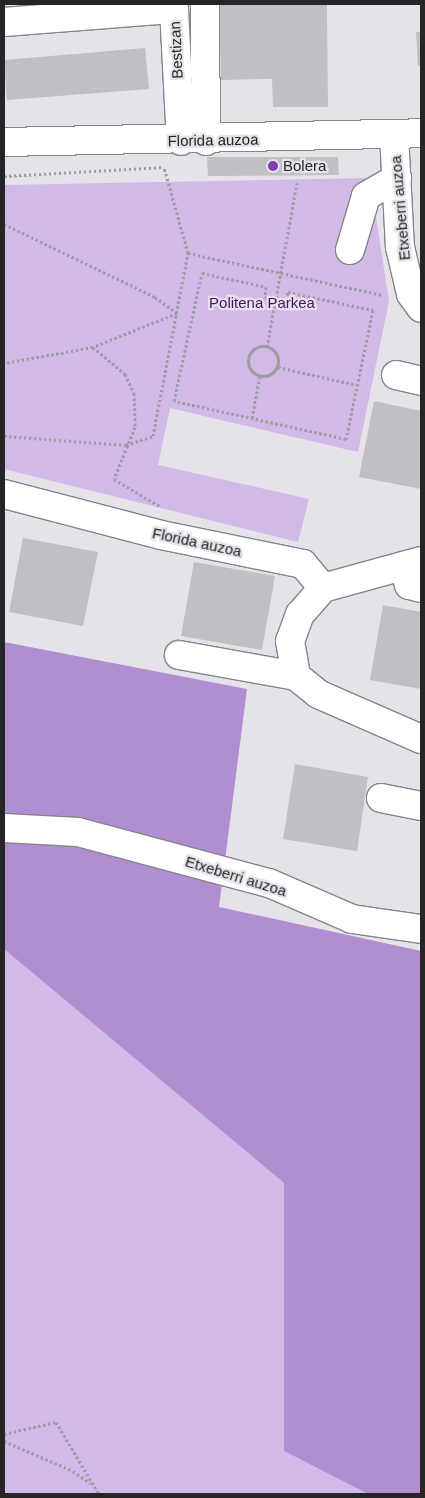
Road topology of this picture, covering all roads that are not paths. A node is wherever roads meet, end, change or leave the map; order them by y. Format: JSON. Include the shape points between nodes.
{"nodes":[{"id":1,"x":205,"y":4,"type":"edge"},
{"id":2,"x":4,"y":22,"type":"edge"},
{"id":3,"x":421,"y":133,"type":"edge"},
{"id":4,"x":394,"y":134,"type":"junction"},
{"id":5,"x":194,"y":141,"type":"junction"},
{"id":6,"x":4,"y":142,"type":"edge"},
{"id":7,"x":396,"y":178,"type":"junction"},
{"id":8,"x":350,"y":250,"type":"dead end"},
{"id":9,"x":421,"y":308,"type":"edge"},
{"id":10,"x":4,"y":494,"type":"edge"},
{"id":11,"x":412,"y":564,"type":"edge"},
{"id":12,"x":323,"y":588,"type":"junction"},
{"id":13,"x":421,"y":588,"type":"edge"},
{"id":14,"x":179,"y":655,"type":"dead end"},
{"id":15,"x":296,"y":676,"type":"junction"},
{"id":16,"x":421,"y":739,"type":"edge"},
{"id":17,"x":381,"y":798,"type":"dead end"},
{"id":18,"x":421,"y":806,"type":"edge"},
{"id":19,"x":4,"y":828,"type":"edge"},
{"id":20,"x":421,"y":929,"type":"edge"}],
"edges":[{"from":1,"to":5,"type":"street","name":"Florida auzoa","via":[[208,112]]},
{"from":2,"to":5,"type":"street","name":"Bestizan","via":[[174,9]]},
{"from":3,"to":4,"type":"street","name":"Florida auzoa"},
{"from":4,"to":5,"type":"street","name":"Florida auzoa"},
{"from":4,"to":7,"type":"street","name":"Etxeberri auzoa"},
{"from":5,"to":6,"type":"street","name":"Florida auzoa"},
{"from":7,"to":8,"type":"street","via":[[366,196]]},
{"from":7,"to":9,"type":"street","name":"Etxeberri auzoa","via":[[400,247],[410,294]]},
{"from":10,"to":12,"type":"street","name":"Florida auzoa","via":[[161,535],[303,564]]},
{"from":11,"to":12,"type":"street"},
{"from":11,"to":13,"type":"street","via":[[409,585]]},
{"from":12,"to":15,"type":"street","via":[[300,614],[290,641]]},
{"from":14,"to":15,"type":"street"},
{"from":15,"to":16,"type":"street","via":[[318,694]]},
{"from":17,"to":18,"type":"street"},
{"from":19,"to":20,"type":"street","name":"Etxeberri auzoa","via":[[78,832],[269,883],[352,919]]}]}
